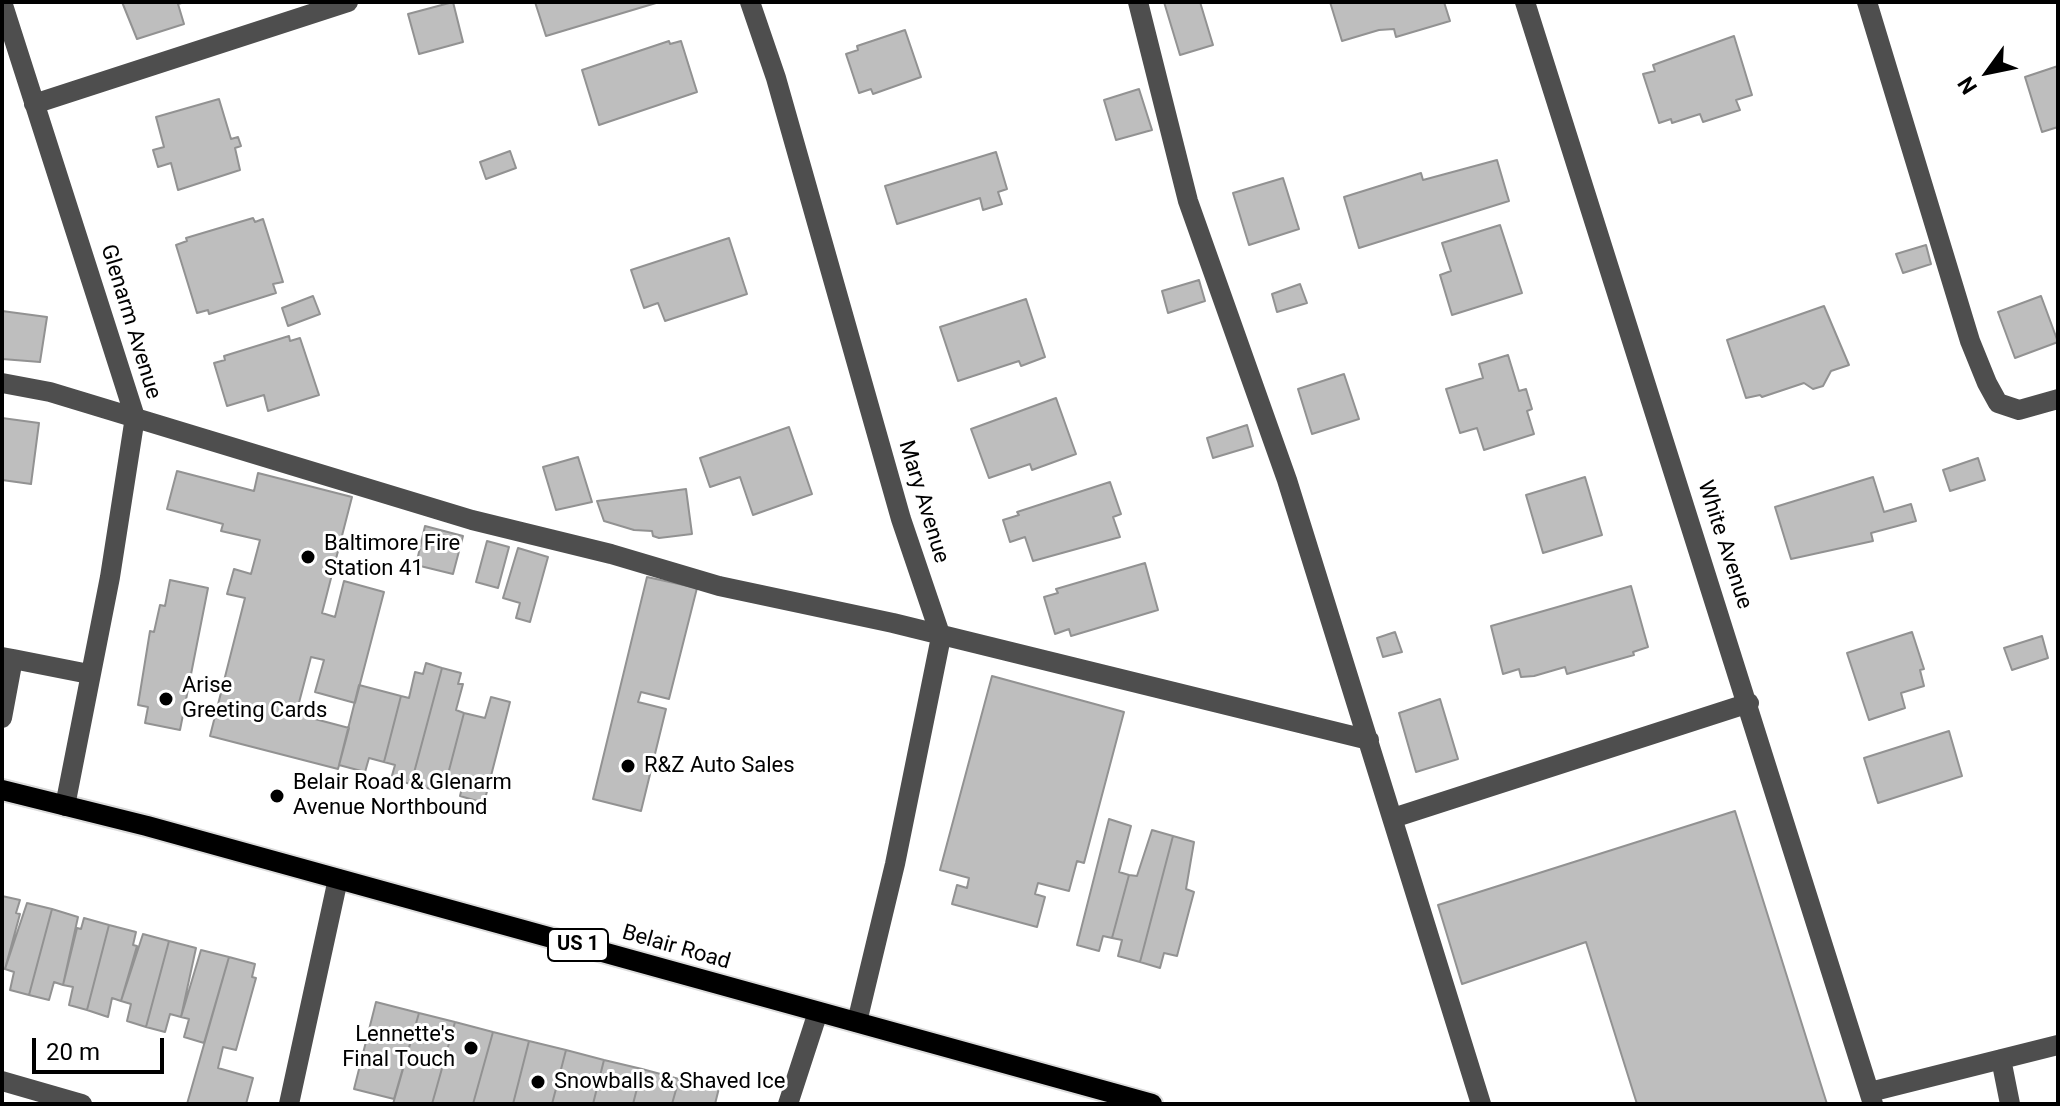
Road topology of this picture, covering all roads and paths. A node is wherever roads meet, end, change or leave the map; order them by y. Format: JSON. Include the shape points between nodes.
{"nodes":[{"id":1,"x":2,"y":2,"type":"edge"},
{"id":2,"x":348,"y":2,"type":"edge"},
{"id":3,"x":750,"y":2,"type":"edge"},
{"id":4,"x":1138,"y":2,"type":"edge"},
{"id":5,"x":1525,"y":2,"type":"edge"},
{"id":6,"x":1867,"y":2,"type":"edge"},
{"id":7,"x":6,"y":25,"type":"edge"},
{"id":8,"x":34,"y":104,"type":"junction"},
{"id":9,"x":2,"y":383,"type":"edge"},
{"id":10,"x":2058,"y":399,"type":"edge"},
{"id":11,"x":135,"y":417,"type":"junction"},
{"id":12,"x":941,"y":637,"type":"junction"},
{"id":13,"x":7,"y":658,"type":"edge"},
{"id":14,"x":89,"y":674,"type":"junction"},
{"id":15,"x":1749,"y":703,"type":"junction"},
{"id":16,"x":2,"y":718,"type":"edge"},
{"id":17,"x":1369,"y":740,"type":"junction"},
{"id":18,"x":2,"y":790,"type":"edge"},
{"id":19,"x":65,"y":806,"type":"junction"},
{"id":20,"x":1393,"y":818,"type":"junction"},
{"id":21,"x":338,"y":879,"type":"junction"},
{"id":22,"x":818,"y":1012,"type":"junction"},
{"id":23,"x":857,"y":1022,"type":"junction"},
{"id":24,"x":2058,"y":1045,"type":"edge"},
{"id":25,"x":2001,"y":1059,"type":"junction"},
{"id":26,"x":2,"y":1081,"type":"edge"},
{"id":27,"x":40,"y":1098,"type":"edge"},
{"id":28,"x":1871,"y":1098,"type":"edge"},
{"id":29,"x":82,"y":1104,"type":"edge"},
{"id":30,"x":289,"y":1104,"type":"edge"},
{"id":31,"x":788,"y":1104,"type":"edge"},
{"id":32,"x":1152,"y":1104,"type":"edge"},
{"id":33,"x":1481,"y":1104,"type":"edge"},
{"id":34,"x":2010,"y":1104,"type":"edge"}],
"edges":[{"from":1,"to":7,"type":"street","name":"Glenarm Avenue"},
{"from":2,"to":8,"type":"street"},
{"from":3,"to":12,"type":"street","name":"Mary Avenue","via":[[901,519]]},
{"from":4,"to":17,"type":"street","via":[[1188,201],[1287,480]]},
{"from":5,"to":15,"type":"street","name":"White Avenue"},
{"from":6,"to":10,"type":"street","via":[[1987,383],[1998,403],[2019,410]]},
{"from":7,"to":8,"type":"street","name":"Glenarm Avenue"},
{"from":8,"to":11,"type":"street","name":"Glenarm Avenue"},
{"from":9,"to":11,"type":"street"},
{"from":11,"to":12,"type":"street","via":[[472,520],[719,586]]},
{"from":11,"to":14,"type":"street","name":"Glenarm Avenue"},
{"from":12,"to":17,"type":"street"},
{"from":12,"to":23,"type":"street"},
{"from":13,"to":14,"type":"street"},
{"from":13,"to":16,"type":"street"},
{"from":14,"to":19,"type":"street","name":"Glenarm Avenue"},
{"from":15,"to":20,"type":"street"},
{"from":15,"to":28,"type":"street","name":"White Avenue"},
{"from":17,"to":20,"type":"street"},
{"from":18,"to":19,"type":"main road","name":"Belair Road","number":"US 1"},
{"from":19,"to":21,"type":"main road","name":"Belair Road","number":"US 1"},
{"from":20,"to":33,"type":"street"},
{"from":21,"to":22,"type":"main road","name":"Belair Road","number":"US 1"},
{"from":21,"to":30,"type":"street"},
{"from":22,"to":23,"type":"main road","name":"Belair Road","number":"US 1"},
{"from":22,"to":31,"type":"street"},
{"from":23,"to":32,"type":"main road","name":"Belair Road","number":"US 1"},
{"from":24,"to":25,"type":"street"},
{"from":25,"to":28,"type":"street"},
{"from":25,"to":34,"type":"street"},
{"from":26,"to":27,"type":"street"},
{"from":27,"to":29,"type":"street"}]}
